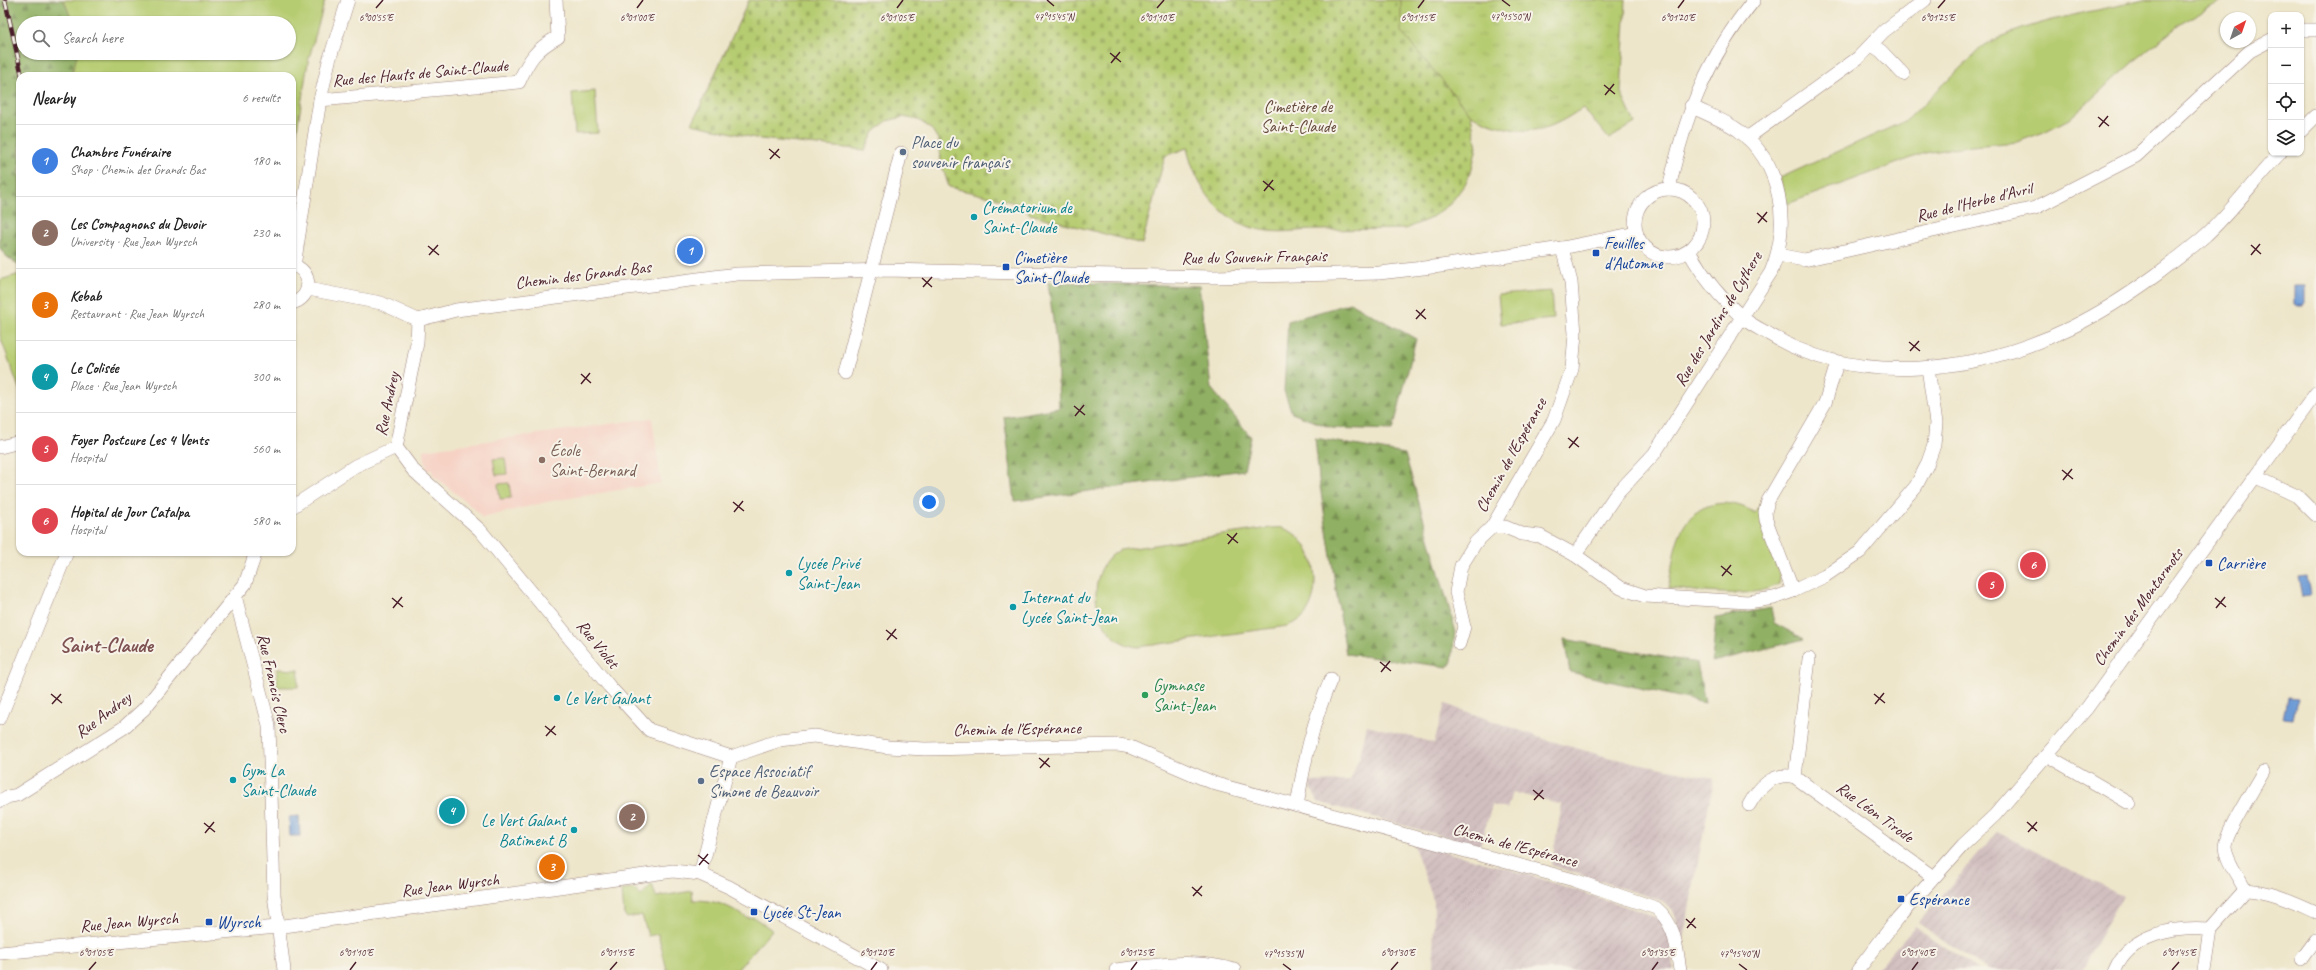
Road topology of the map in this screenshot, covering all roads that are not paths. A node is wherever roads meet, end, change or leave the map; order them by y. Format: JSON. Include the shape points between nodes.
{"nodes":[{"id":1,"x":348,"y":0,"type":"edge"},
{"id":2,"x":556,"y":0,"type":"edge"},
{"id":3,"x":1754,"y":0,"type":"edge"},
{"id":4,"x":1925,"y":0,"type":"edge"},
{"id":5,"x":2304,"y":30,"type":"edge"},
{"id":6,"x":2316,"y":30,"type":"edge"},
{"id":7,"x":2268,"y":42,"type":"edge"},
{"id":8,"x":1872,"y":45,"type":"junction"},
{"id":9,"x":1903,"y":74,"type":"dead end"},
{"id":10,"x":320,"y":100,"type":"junction"},
{"id":11,"x":1691,"y":106,"type":"junction"},
{"id":12,"x":2316,"y":116,"type":"edge"},
{"id":13,"x":2304,"y":128,"type":"edge"},
{"id":14,"x":1747,"y":138,"type":"junction"},
{"id":15,"x":901,"y":153,"type":"dead end"},
{"id":16,"x":2277,"y":156,"type":"edge"},
{"id":17,"x":1669,"y":189,"type":"junction"},
{"id":18,"x":1636,"y":233,"type":"junction"},
{"id":19,"x":296,"y":248,"type":"edge"},
{"id":20,"x":1562,"y":248,"type":"junction"},
{"id":21,"x":1689,"y":251,"type":"junction"},
{"id":22,"x":1778,"y":255,"type":"junction"},
{"id":23,"x":296,"y":267,"type":"edge"},
{"id":24,"x":870,"y":271,"type":"junction"},
{"id":25,"x":308,"y":288,"type":"junction"},
{"id":26,"x":296,"y":301,"type":"edge"},
{"id":27,"x":1742,"y":318,"type":"junction"},
{"id":28,"x":418,"y":320,"type":"junction"},
{"id":29,"x":1837,"y":363,"type":"junction"},
{"id":30,"x":1928,"y":368,"type":"junction"},
{"id":31,"x":845,"y":373,"type":"dead end"},
{"id":32,"x":2316,"y":393,"type":"edge"},
{"id":33,"x":16,"y":443,"type":"edge"},
{"id":34,"x":0,"y":447,"type":"edge"},
{"id":35,"x":396,"y":447,"type":"junction"},
{"id":36,"x":2256,"y":477,"type":"junction"},
{"id":37,"x":296,"y":503,"type":"edge"},
{"id":38,"x":2316,"y":515,"type":"edge"},
{"id":39,"x":1492,"y":527,"type":"junction"},
{"id":40,"x":65,"y":556,"type":"edge"},
{"id":41,"x":255,"y":556,"type":"edge"},
{"id":42,"x":1575,"y":556,"type":"junction"},
{"id":43,"x":1793,"y":591,"type":"junction"},
{"id":44,"x":235,"y":596,"type":"junction"},
{"id":45,"x":1459,"y":644,"type":"dead end"},
{"id":46,"x":1809,"y":659,"type":"dead end"},
{"id":47,"x":1331,"y":679,"type":"dead end"},
{"id":48,"x":0,"y":718,"type":"edge"},
{"id":49,"x":2048,"y":756,"type":"junction"},
{"id":50,"x":731,"y":757,"type":"junction"},
{"id":51,"x":2263,"y":772,"type":"dead end"},
{"id":52,"x":1795,"y":777,"type":"junction"},
{"id":53,"x":3,"y":799,"type":"edge"},
{"id":54,"x":2129,"y":803,"type":"dead end"},
{"id":55,"x":1749,"y":805,"type":"dead end"},
{"id":56,"x":1297,"y":806,"type":"junction"},
{"id":57,"x":700,"y":874,"type":"junction"},
{"id":58,"x":1933,"y":877,"type":"junction"},
{"id":59,"x":2245,"y":890,"type":"junction"},
{"id":60,"x":2316,"y":912,"type":"edge"},
{"id":61,"x":277,"y":927,"type":"junction"},
{"id":62,"x":2210,"y":929,"type":"junction"},
{"id":63,"x":2316,"y":940,"type":"edge"},
{"id":64,"x":0,"y":953,"type":"edge"},
{"id":65,"x":2302,"y":959,"type":"dead end"},
{"id":66,"x":284,"y":970,"type":"edge"},
{"id":67,"x":880,"y":970,"type":"edge"},
{"id":68,"x":1116,"y":970,"type":"edge"},
{"id":69,"x":1234,"y":970,"type":"edge"},
{"id":70,"x":1680,"y":970,"type":"edge"},
{"id":71,"x":1858,"y":970,"type":"edge"},
{"id":72,"x":2115,"y":970,"type":"edge"},
{"id":73,"x":2204,"y":970,"type":"edge"}],
"edges":[{"from":1,"to":10,"type":"street"},
{"from":2,"to":10,"type":"street","name":"Rue des Hauts de Saint-Claude","via":[[558,37],[533,55],[519,82]]},
{"from":3,"to":11,"type":"street","via":[[1723,43]]},
{"from":4,"to":8,"type":"street","via":[[1884,31]]},
{"from":5,"to":6,"type":"street"},
{"from":7,"to":22,"type":"street","name":"Rue de l'Herbe d'Avril","via":[[2250,51],[2136,156],[2036,208],[1804,260]]},
{"from":8,"to":9,"type":"street","via":[[1881,50]]},
{"from":8,"to":14,"type":"street","via":[[1809,95]]},
{"from":10,"to":19,"type":"street"},
{"from":11,"to":14,"type":"street","name":"Rue des Jardins de Cythere"},
{"from":11,"to":17,"type":"street"},
{"from":12,"to":13,"type":"street"},
{"from":14,"to":22,"type":"street","name":"Rue des Jardins de Cythere","via":[[1770,170],[1778,192],[1782,218]]},
{"from":15,"to":24,"type":"street"},
{"from":16,"to":30,"type":"street","via":[[2207,234],[2162,270],[2110,306],[2071,328],[2009,352]]},
{"from":17,"to":18,"type":"street","via":[[1649,195],[1641,202],[1634,223]]},
{"from":17,"to":21,"type":"street","via":[[1690,196],[1698,205],[1702,216],[1701,236]]},
{"from":18,"to":20,"type":"street","name":"Rue du Souvenir Français"},
{"from":18,"to":21,"type":"street","via":[[1641,243],[1658,255],[1679,256]]},
{"from":20,"to":24,"type":"street","name":"Rue du Souvenir Français","via":[[1412,270],[1343,274],[1214,276]]},
{"from":20,"to":39,"type":"street","name":"Chemin de l'Espérance","via":[[1572,289],[1575,334],[1572,369],[1554,420]]},
{"from":21,"to":27,"type":"street","via":[[1700,272]]},
{"from":22,"to":27,"type":"street","name":"Rue des Jardins de Cythere","via":[[1771,272]]},
{"from":23,"to":25,"type":"street","via":[[307,277]]},
{"from":24,"to":28,"type":"street","name":"Chemin des Grands Bas","via":[[737,274],[456,310]]},
{"from":24,"to":31,"type":"street"},
{"from":25,"to":26,"type":"street","via":[[303,298]]},
{"from":25,"to":28,"type":"street","via":[[381,303]]},
{"from":27,"to":29,"type":"street","via":[[1789,346]]},
{"from":27,"to":42,"type":"street","name":"Rue des Jardins de Cythere","via":[[1654,454],[1615,496]]},
{"from":28,"to":35,"type":"street","name":"Rue Andrey","via":[[417,343]]},
{"from":29,"to":30,"type":"street","via":[[1882,370]]},
{"from":29,"to":43,"type":"street","via":[[1826,403],[1764,512]]},
{"from":30,"to":43,"type":"street","via":[[1936,423],[1934,445],[1916,486],[1860,552],[1826,576]]},
{"from":32,"to":36,"type":"street","name":"Chemin des Montarmots"},
{"from":33,"to":34,"type":"street"},
{"from":35,"to":37,"type":"street","name":"Rue Andrey","via":[[355,466]]},
{"from":35,"to":50,"type":"street","name":"Rue Violet","via":[[413,470],[480,530],[648,730]]},
{"from":36,"to":38,"type":"street","via":[[2297,496]]},
{"from":36,"to":49,"type":"street","name":"Chemin des Montarmots","via":[[2087,708]]},
{"from":39,"to":42,"type":"street","via":[[1505,527],[1522,534],[1540,536]]},
{"from":39,"to":45,"type":"street","name":"Chemin de l'Espérance","via":[[1476,542],[1461,566],[1456,592],[1464,627]]},
{"from":40,"to":48,"type":"street"},
{"from":41,"to":44,"type":"street","name":"Rue Andrey","via":[[245,584]]},
{"from":42,"to":43,"type":"street","via":[[1621,588],[1645,596],[1748,602],[1774,598]]},
{"from":44,"to":53,"type":"street","name":"Rue Andrey","via":[[144,709],[130,722],[16,795]]},
{"from":44,"to":61,"type":"street","name":"Rue Francis Clerc","via":[[269,725]]},
{"from":46,"to":52,"type":"street"},
{"from":47,"to":56,"type":"street","via":[[1319,705],[1305,759]]},
{"from":49,"to":54,"type":"street"},
{"from":49,"to":58,"type":"street","name":"Chemin des Montarmots","via":[[1995,815]]},
{"from":50,"to":56,"type":"street","name":"Chemin de l'Espérance","via":[[780,740],[814,736],[888,747],[925,749],[1119,745],[1139,750],[1216,784]]},
{"from":50,"to":57,"type":"street"},
{"from":51,"to":59,"type":"street","via":[[2230,831],[2225,846]]},
{"from":52,"to":55,"type":"street","via":[[1768,781],[1755,794]]},
{"from":52,"to":58,"type":"street","name":"Rue Léon Tirode"},
{"from":56,"to":70,"type":"street","name":"Chemin de l'Espérance","via":[[1567,878],[1656,908],[1667,918],[1673,931]]},
{"from":57,"to":61,"type":"street","name":"Rue Jean Wyrsch","via":[[672,872]]},
{"from":57,"to":67,"type":"street","name":"Rue Jean Wyrsch","via":[[729,887]]},
{"from":58,"to":71,"type":"street","name":"Chemin des Montarmots"},
{"from":59,"to":60,"type":"street","via":[[2280,897]]},
{"from":59,"to":62,"type":"street"},
{"from":61,"to":64,"type":"street","name":"Rue Jean Wyrsch"},
{"from":61,"to":66,"type":"street","name":"Rue Francis Clerc"},
{"from":62,"to":72,"type":"street","via":[[2193,928],[2152,935],[2124,953]]},
{"from":62,"to":73,"type":"street"},
{"from":63,"to":65,"type":"street"},
{"from":68,"to":69,"type":"street","via":[[1187,963],[1216,964]]}]}
